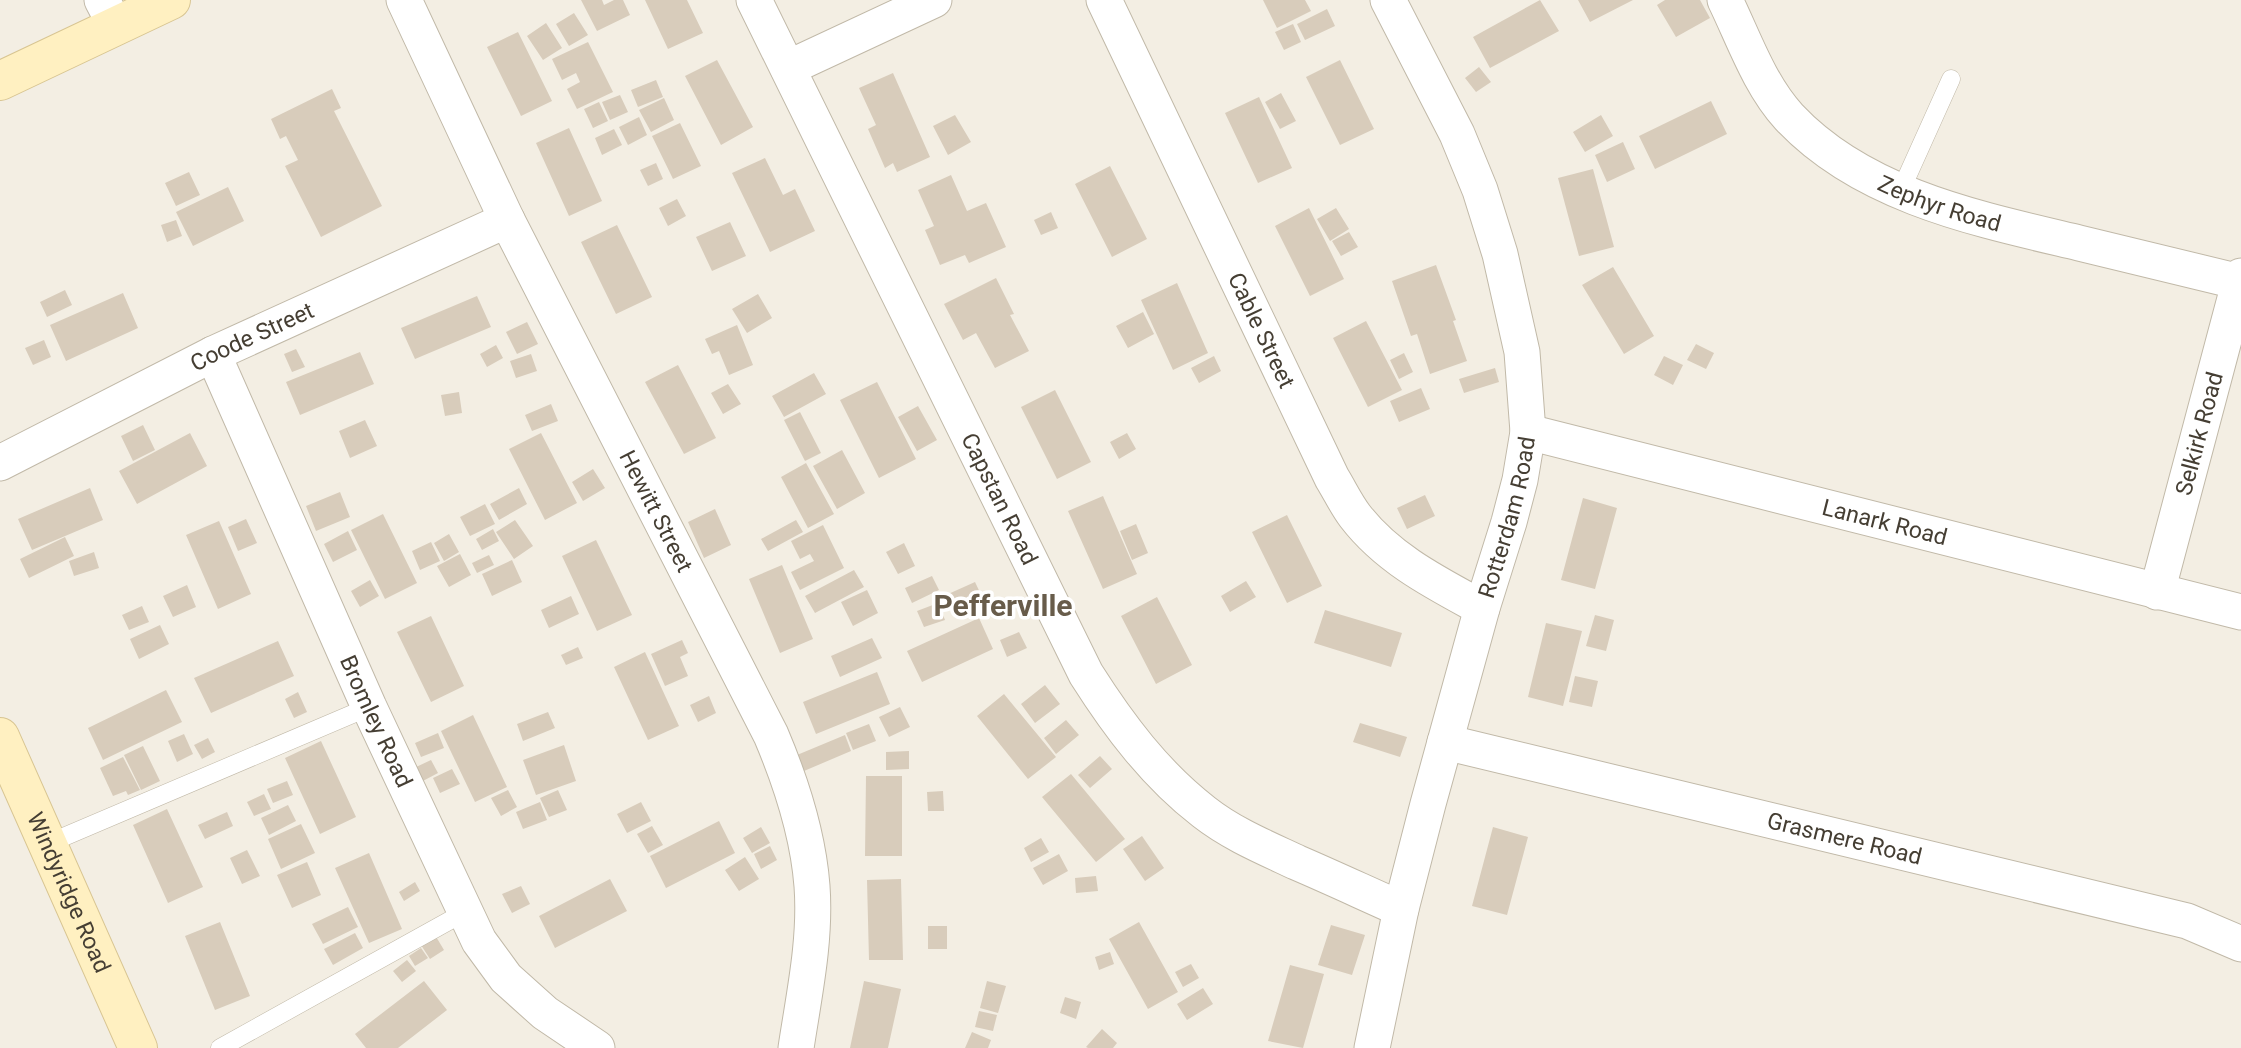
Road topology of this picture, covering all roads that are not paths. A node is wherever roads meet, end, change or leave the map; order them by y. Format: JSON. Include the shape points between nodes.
{"nodes":[{"id":1,"x":171,"y":0,"type":"edge"},
{"id":2,"x":404,"y":0,"type":"edge"},
{"id":3,"x":754,"y":0,"type":"edge"},
{"id":4,"x":934,"y":0,"type":"edge"},
{"id":5,"x":1104,"y":0,"type":"edge"},
{"id":6,"x":1388,"y":0,"type":"edge"},
{"id":7,"x":1725,"y":0,"type":"edge"},
{"id":8,"x":109,"y":14,"type":"edge"},
{"id":9,"x":788,"y":68,"type":"junction"},
{"id":10,"x":1951,"y":79,"type":"dead end"},
{"id":11,"x":0,"y":81,"type":"edge"},
{"id":12,"x":1900,"y":190,"type":"junction"},
{"id":13,"x":507,"y":220,"type":"junction"},
{"id":14,"x":2240,"y":279,"type":"edge"},
{"id":15,"x":213,"y":354,"type":"junction"},
{"id":16,"x":1528,"y":432,"type":"junction"},
{"id":17,"x":0,"y":463,"type":"edge"},
{"id":18,"x":2157,"y":592,"type":"junction"},
{"id":19,"x":1482,"y":608,"type":"junction"},
{"id":20,"x":2241,"y":612,"type":"edge"},
{"id":21,"x":369,"y":707,"type":"junction"},
{"id":22,"x":0,"y":737,"type":"edge"},
{"id":23,"x":1446,"y":742,"type":"junction"},
{"id":24,"x":47,"y":844,"type":"junction"},
{"id":25,"x":1401,"y":909,"type":"junction"},
{"id":26,"x":465,"y":912,"type":"junction"},
{"id":27,"x":2241,"y":944,"type":"edge"},
{"id":28,"x":138,"y":1048,"type":"edge"},
{"id":29,"x":220,"y":1048,"type":"edge"},
{"id":30,"x":597,"y":1048,"type":"edge"},
{"id":31,"x":796,"y":1048,"type":"edge"},
{"id":32,"x":1372,"y":1048,"type":"edge"}],
"edges":[{"from":1,"to":8,"type":"street"},
{"from":2,"to":13,"type":"street","name":"Hewitt Street"},
{"from":3,"to":9,"type":"street","name":"Capstan Road"},
{"from":4,"to":9,"type":"street"},
{"from":5,"to":19,"type":"street","name":"Cable Street","via":[[1332,478],[1355,516],[1417,573]]},
{"from":6,"to":16,"type":"street","name":"Rotterdam Road","via":[[1457,134],[1484,202],[1520,341]]},
{"from":7,"to":12,"type":"street","name":"Zephyr Road","via":[[1761,76],[1788,116],[1825,149]]},
{"from":8,"to":11,"type":"street"},
{"from":9,"to":25,"type":"street","name":"Capstan Road","via":[[1086,674],[1112,716],[1172,786],[1206,814],[1255,843]]},
{"from":10,"to":12,"type":"lane"},
{"from":12,"to":14,"type":"street","name":"Zephyr Road","via":[[2042,234]]},
{"from":13,"to":15,"type":"street","name":"Coode Street"},
{"from":13,"to":31,"type":"street","name":"Hewitt Street","via":[[788,776],[812,886],[811,945]]},
{"from":14,"to":18,"type":"street","name":"Selkirk Road"},
{"from":15,"to":17,"type":"street","name":"Coode Street"},
{"from":15,"to":21,"type":"street","name":"Bromley Road"},
{"from":16,"to":18,"type":"street","name":"Lanark Road"},
{"from":16,"to":19,"type":"street","name":"Rotterdam Road","via":[[1520,480]]},
{"from":18,"to":20,"type":"street","name":"Lanark Road"},
{"from":19,"to":23,"type":"street","name":"Rotterdam Road"},
{"from":21,"to":24,"type":"lane"},
{"from":21,"to":26,"type":"street","name":"Bromley Road"},
{"from":22,"to":24,"type":"street","name":"Windyridge Road"},
{"from":23,"to":25,"type":"street","name":"Rotterdam Road"},
{"from":23,"to":27,"type":"street","name":"Grasmere Road","via":[[2186,921]]},
{"from":24,"to":28,"type":"street","name":"Windyridge Road"},
{"from":25,"to":32,"type":"street","name":"Rotterdam Road"},
{"from":26,"to":29,"type":"lane"},
{"from":26,"to":30,"type":"street","name":"Bromley Road","via":[[506,978],[545,1013]]}]}
